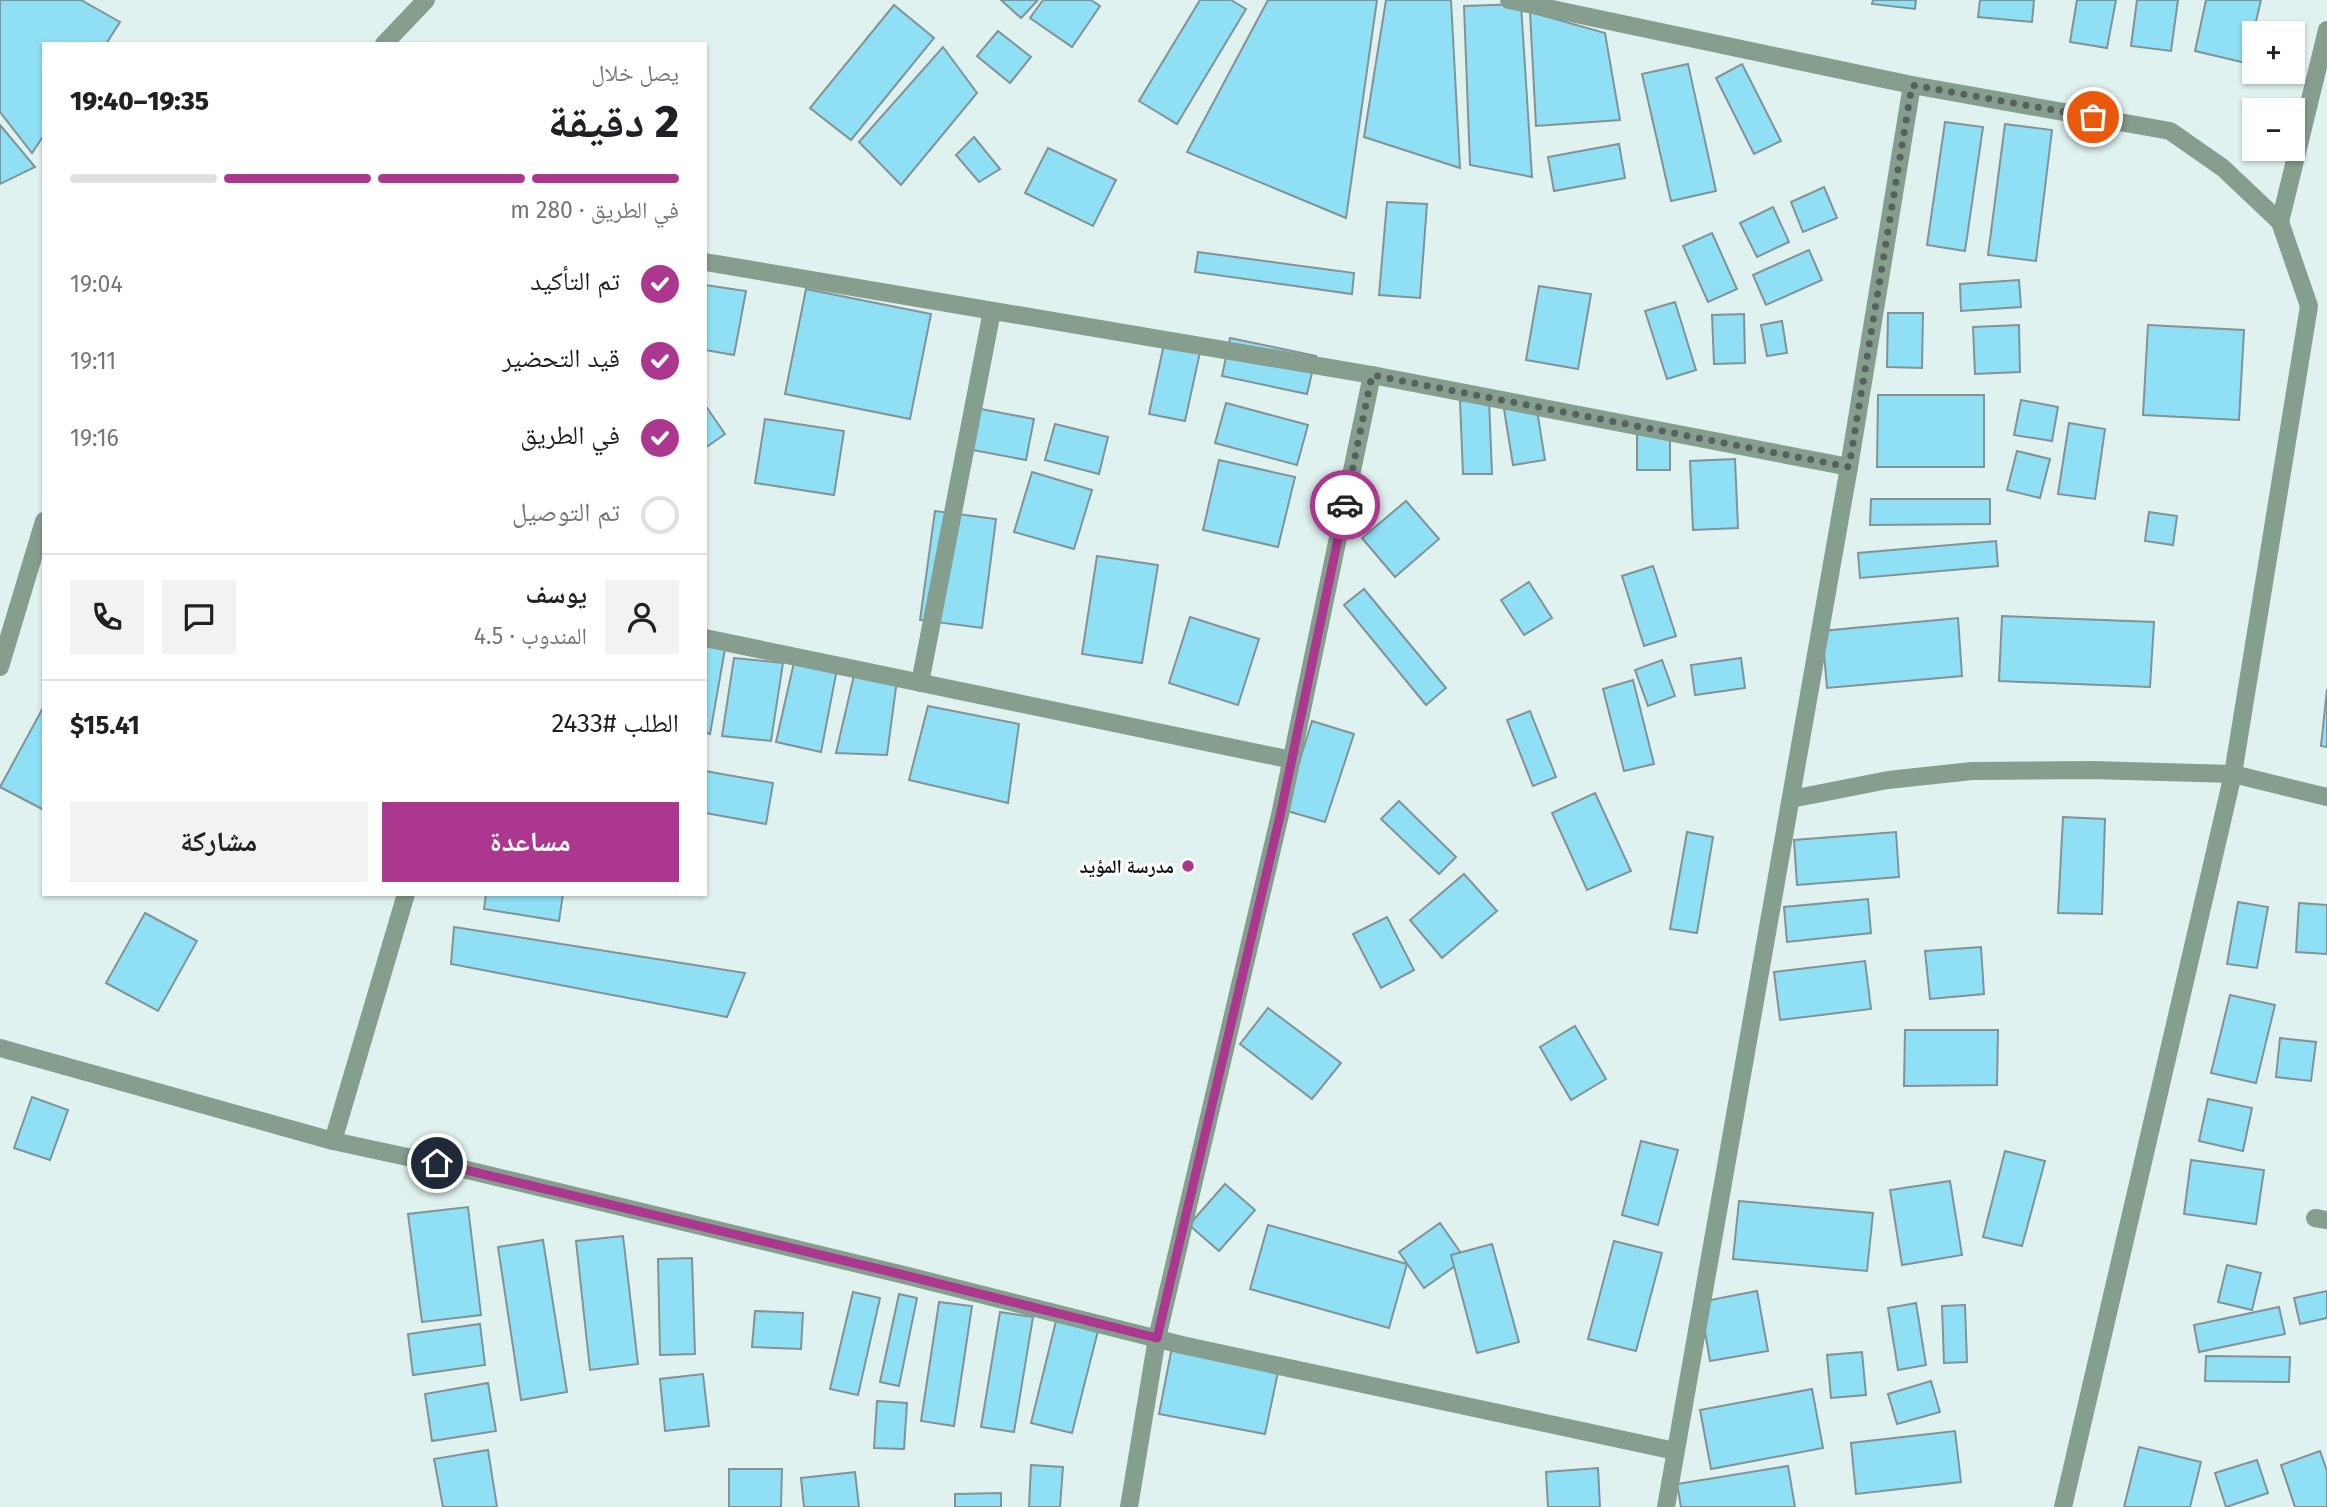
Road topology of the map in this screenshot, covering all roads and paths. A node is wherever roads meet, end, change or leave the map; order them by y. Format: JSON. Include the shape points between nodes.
{"nodes":[{"id":1,"x":426,"y":0,"type":"edge"},
{"id":2,"x":1509,"y":0,"type":"edge"},
{"id":3,"x":2327,"y":30,"type":"edge"},
{"id":4,"x":386,"y":42,"type":"edge"},
{"id":5,"x":1912,"y":85,"type":"junction"},
{"id":6,"x":2280,"y":222,"type":"junction"},
{"id":7,"x":707,"y":262,"type":"edge"},
{"id":8,"x":992,"y":311,"type":"junction"},
{"id":9,"x":1372,"y":375,"type":"junction"},
{"id":10,"x":1849,"y":467,"type":"junction"},
{"id":11,"x":42,"y":528,"type":"edge"},
{"id":12,"x":707,"y":638,"type":"edge"},
{"id":13,"x":0,"y":667,"type":"edge"},
{"id":14,"x":920,"y":683,"type":"junction"},
{"id":15,"x":1292,"y":760,"type":"junction"},
{"id":16,"x":2233,"y":774,"type":"junction"},
{"id":17,"x":2327,"y":797,"type":"edge"},
{"id":18,"x":1791,"y":799,"type":"junction"},
{"id":19,"x":405,"y":896,"type":"edge"},
{"id":20,"x":0,"y":1048,"type":"edge"},
{"id":21,"x":334,"y":1142,"type":"junction"},
{"id":22,"x":1157,"y":1338,"type":"junction"},
{"id":23,"x":1675,"y":1451,"type":"junction"},
{"id":24,"x":1129,"y":1507,"type":"edge"},
{"id":25,"x":1666,"y":1507,"type":"edge"},
{"id":26,"x":2063,"y":1507,"type":"edge"}],
"edges":[{"from":1,"to":4,"type":"street"},
{"from":2,"to":5,"type":"street"},
{"from":3,"to":6,"type":"street"},
{"from":5,"to":6,"type":"street","via":[[2170,131],[2223,168]]},
{"from":5,"to":10,"type":"street"},
{"from":6,"to":16,"type":"street","via":[[2309,306]]},
{"from":7,"to":8,"type":"street"},
{"from":8,"to":9,"type":"street"},
{"from":8,"to":14,"type":"street"},
{"from":9,"to":10,"type":"street"},
{"from":9,"to":15,"type":"street"},
{"from":10,"to":18,"type":"street"},
{"from":11,"to":13,"type":"street"},
{"from":12,"to":14,"type":"street"},
{"from":14,"to":15,"type":"street"},
{"from":15,"to":22,"type":"street"},
{"from":16,"to":17,"type":"street"},
{"from":16,"to":18,"type":"street","via":[[1972,771],[1888,780]]},
{"from":16,"to":26,"type":"street"},
{"from":18,"to":23,"type":"street"},
{"from":19,"to":21,"type":"street"},
{"from":20,"to":21,"type":"street"},
{"from":21,"to":22,"type":"street","via":[[489,1175]]},
{"from":22,"to":23,"type":"street"},
{"from":22,"to":24,"type":"street"},
{"from":23,"to":25,"type":"street"}]}
